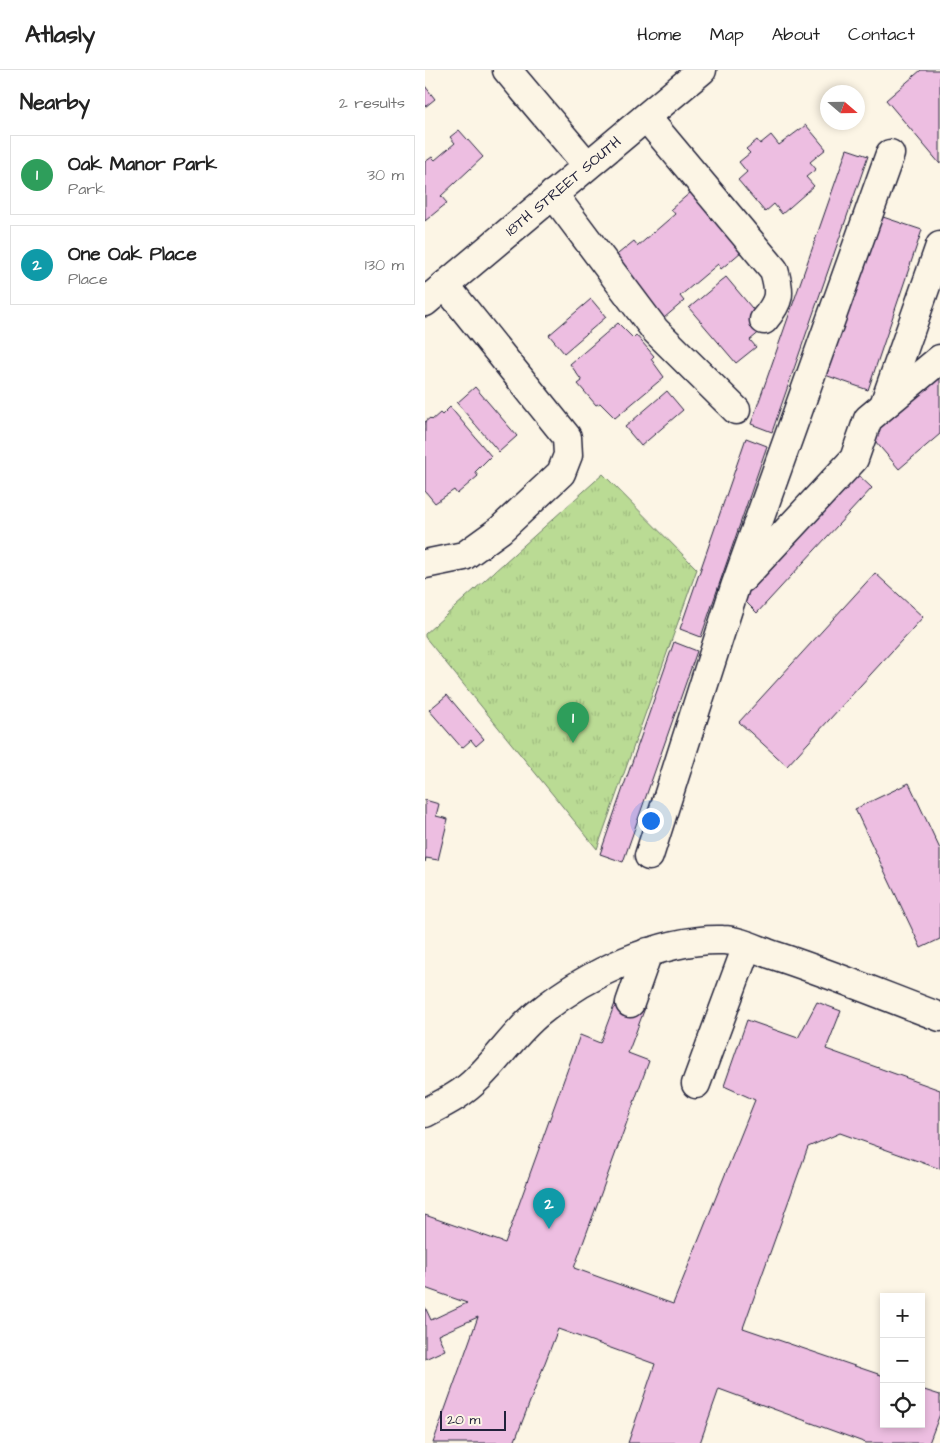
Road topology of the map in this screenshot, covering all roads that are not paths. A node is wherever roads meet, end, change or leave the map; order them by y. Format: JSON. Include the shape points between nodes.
{"nodes":[{"id":1,"x":507,"y":70,"type":"edge"},
{"id":2,"x":702,"y":70,"type":"edge"},
{"id":3,"x":646,"y":117,"type":"junction"},
{"id":4,"x":890,"y":154,"type":"dead end"},
{"id":5,"x":587,"y":165,"type":"junction"},
{"id":6,"x":553,"y":194,"type":"junction"},
{"id":7,"x":940,"y":246,"type":"edge"},
{"id":8,"x":435,"y":293,"type":"edge"},
{"id":9,"x":764,"y":320,"type":"dead end"},
{"id":10,"x":940,"y":359,"type":"edge"},
{"id":11,"x":883,"y":406,"type":"junction"},
{"id":12,"x":736,"y":410,"type":"dead end"},
{"id":13,"x":425,"y":564,"type":"edge"},
{"id":14,"x":735,"y":587,"type":"junction"},
{"id":15,"x":649,"y":856,"type":"dead end"},
{"id":16,"x":747,"y":946,"type":"junction"},
{"id":17,"x":648,"y":952,"type":"junction"},
{"id":18,"x":630,"y":1003,"type":"dead end"},
{"id":19,"x":940,"y":1017,"type":"edge"},
{"id":20,"x":696,"y":1084,"type":"dead end"},
{"id":21,"x":425,"y":1113,"type":"edge"}],
"edges":[{"from":1,"to":5,"type":"street"},
{"from":2,"to":3,"type":"street","name":"18TH STREET SOUTH"},
{"from":3,"to":5,"type":"street","name":"18TH STREET SOUTH"},
{"from":3,"to":9,"type":"street","via":[[774,270],[779,287],[777,304]]},
{"from":4,"to":14,"type":"street"},
{"from":5,"to":6,"type":"street","name":"18TH STREET SOUTH"},
{"from":6,"to":8,"type":"street","name":"18TH STREET SOUTH"},
{"from":6,"to":12,"type":"street","via":[[655,330]]},
{"from":7,"to":11,"type":"street"},
{"from":8,"to":13,"type":"street","via":[[567,436],[568,455],[561,473],[500,530],[464,556]]},
{"from":10,"to":11,"type":"street"},
{"from":11,"to":14,"type":"street","via":[[868,419],[854,459]]},
{"from":14,"to":15,"type":"street"},
{"from":16,"to":17,"type":"street","via":[[725,940],[695,941]]},
{"from":16,"to":19,"type":"street"},
{"from":16,"to":20,"type":"street"},
{"from":17,"to":18,"type":"street"},
{"from":17,"to":21,"type":"street","via":[[610,968],[552,1002],[525,1024],[478,1079],[454,1098]]}]}
